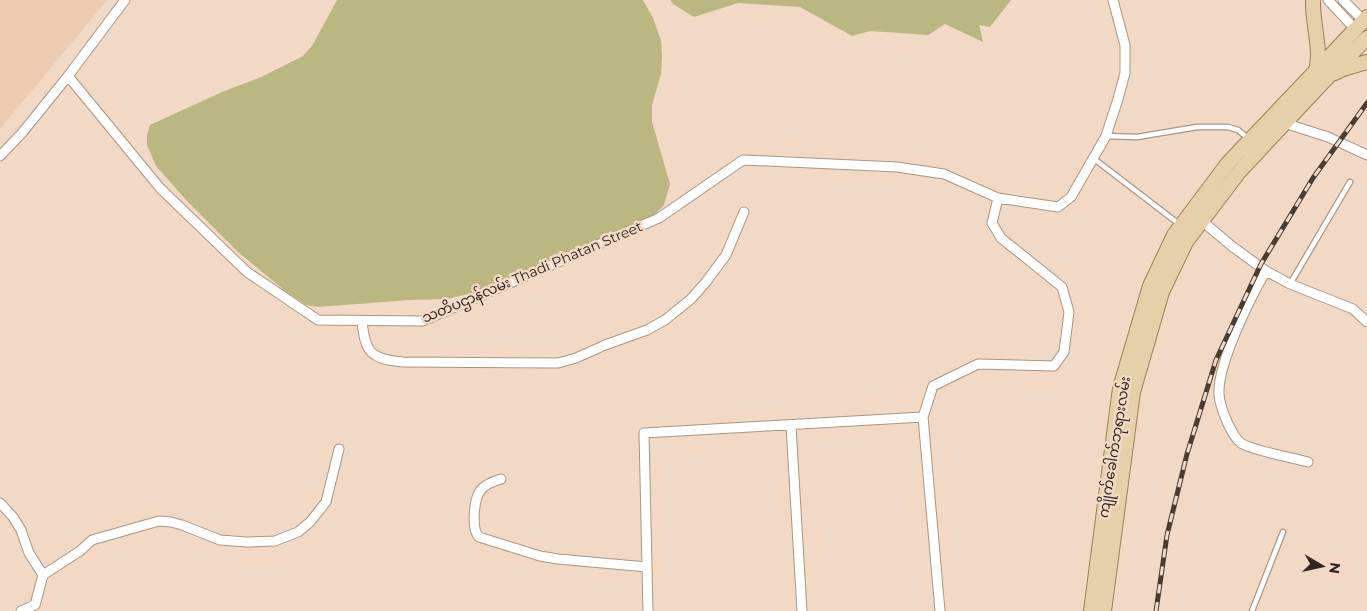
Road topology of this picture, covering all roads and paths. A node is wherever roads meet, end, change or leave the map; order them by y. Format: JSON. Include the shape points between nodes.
{"nodes":[{"id":1,"x":125,"y":0,"type":"edge"},
{"id":2,"x":1113,"y":0,"type":"edge"},
{"id":3,"x":1314,"y":0,"type":"edge"},
{"id":4,"x":1328,"y":0,"type":"edge"},
{"id":5,"x":1343,"y":0,"type":"edge"},
{"id":6,"x":1365,"y":30,"type":"edge"},
{"id":7,"x":1367,"y":62,"type":"edge"},
{"id":8,"x":1322,"y":74,"type":"junction"},
{"id":9,"x":68,"y":76,"type":"junction"},
{"id":10,"x":1284,"y":123,"type":"junction"},
{"id":11,"x":1106,"y":136,"type":"junction"},
{"id":12,"x":1250,"y":140,"type":"junction"},
{"id":13,"x":1367,"y":155,"type":"edge"},
{"id":14,"x":0,"y":156,"type":"edge"},
{"id":15,"x":1093,"y":158,"type":"junction"},
{"id":16,"x":1350,"y":182,"type":"dead end"},
{"id":17,"x":998,"y":198,"type":"junction"},
{"id":18,"x":744,"y":212,"type":"dead end"},
{"id":19,"x":1202,"y":220,"type":"junction"},
{"id":20,"x":1181,"y":226,"type":"junction"},
{"id":21,"x":1266,"y":271,"type":"junction"},
{"id":22,"x":1290,"y":284,"type":"junction"},
{"id":23,"x":362,"y":320,"type":"junction"},
{"id":24,"x":1367,"y":322,"type":"edge"},
{"id":25,"x":923,"y":417,"type":"junction"},
{"id":26,"x":791,"y":426,"type":"junction"},
{"id":27,"x":339,"y":450,"type":"dead end"},
{"id":28,"x":1308,"y":462,"type":"dead end"},
{"id":29,"x":501,"y":479,"type":"dead end"},
{"id":30,"x":0,"y":503,"type":"edge"},
{"id":31,"x":1283,"y":532,"type":"dead end"},
{"id":32,"x":647,"y":567,"type":"junction"},
{"id":33,"x":43,"y":575,"type":"junction"},
{"id":34,"x":21,"y":611,"type":"edge"},
{"id":35,"x":648,"y":611,"type":"edge"},
{"id":36,"x":802,"y":611,"type":"edge"},
{"id":37,"x":940,"y":611,"type":"edge"},
{"id":38,"x":1091,"y":611,"type":"edge"},
{"id":39,"x":1104,"y":611,"type":"edge"},
{"id":40,"x":1252,"y":611,"type":"edge"}],
"edges":[{"from":1,"to":9,"type":"street"},
{"from":2,"to":11,"type":"street","name":"သတိပဌာန်လမ်း Thadi Phatan Street","via":[[1125,45],[1125,73]]},
{"from":3,"to":8,"type":"main road","via":[[1314,25]]},
{"from":4,"to":6,"type":"street"},
{"from":5,"to":6,"type":"street"},
{"from":6,"to":8,"type":"main road","name":"ကျိုက်ခေါက်ဘုရားလမ်း"},
{"from":7,"to":8,"type":"main road"},
{"from":8,"to":10,"type":"main road","name":"ကျိုက်ခေါက်ဘုရားလမ်း"},
{"from":8,"to":12,"type":"main road","name":"ကျိုက်ခေါက်ဘုရားလမ်း"},
{"from":9,"to":14,"type":"street"},
{"from":9,"to":23,"type":"street","name":"သတိပဌာန်လမ်း Thadi Phatan Street","via":[[160,188],[247,272],[318,320]]},
{"from":10,"to":13,"type":"street","via":[[1328,137]]},
{"from":10,"to":19,"type":"main road","name":"ကျိုက်ခေါက်ဘုရားလမ်း","via":[[1238,172]]},
{"from":11,"to":12,"type":"lane","via":[[1138,137],[1197,127],[1228,127],[1238,130]]},
{"from":11,"to":15,"type":"street","name":"သတိပဌာန်လမ်း Thadi Phatan Street"},
{"from":12,"to":20,"type":"main road","name":"ကျိုက်ခေါက်ဘုရားလမ်း","via":[[1228,163]]},
{"from":15,"to":17,"type":"street","name":"သတိပဌာန်လမ်း Thadi Phatan Street","via":[[1071,197],[1058,207]]},
{"from":15,"to":20,"type":"lane"},
{"from":16,"to":22,"type":"lane"},
{"from":17,"to":23,"type":"street","name":"သတိပဌာန်လမ်း Thadi Phatan Street","via":[[944,174],[897,167],[743,160],[658,218],[423,321]]},
{"from":17,"to":25,"type":"street","via":[[992,223],[1001,238],[1062,287],[1069,312],[1064,352],[1054,366],[978,364],[933,386]]},
{"from":18,"to":23,"type":"street","via":[[726,255],[691,299],[654,327],[566,361],[384,360],[375,356],[363,339]]},
{"from":19,"to":21,"type":"street"},
{"from":19,"to":39,"type":"main road","name":"ကျိုက်ခေါက်ဘုရားလမ်း","via":[[1186,242],[1162,292],[1133,392]]},
{"from":20,"to":38,"type":"main road","name":"ကျိုက်ခေါက်ဘုရားလမ်း","via":[[1150,286],[1120,388]]},
{"from":21,"to":22,"type":"street"},
{"from":21,"to":28,"type":"street","via":[[1231,345],[1221,375],[1219,397],[1232,431],[1243,444]]},
{"from":22,"to":24,"type":"street","via":[[1353,309]]},
{"from":25,"to":26,"type":"street"},
{"from":25,"to":37,"type":"street"},
{"from":26,"to":32,"type":"street","via":[[644,433]]},
{"from":26,"to":36,"type":"street"},
{"from":27,"to":33,"type":"street","via":[[326,502],[298,532],[275,542],[220,540],[171,522],[159,521],[92,540]]},
{"from":29,"to":32,"type":"street","via":[[481,490],[477,499],[474,524],[479,536],[540,556]]},
{"from":30,"to":33,"type":"street","via":[[21,530],[29,553]]},
{"from":31,"to":40,"type":"lane"},
{"from":32,"to":35,"type":"street"},
{"from":33,"to":34,"type":"street","via":[[35,605]]}]}
